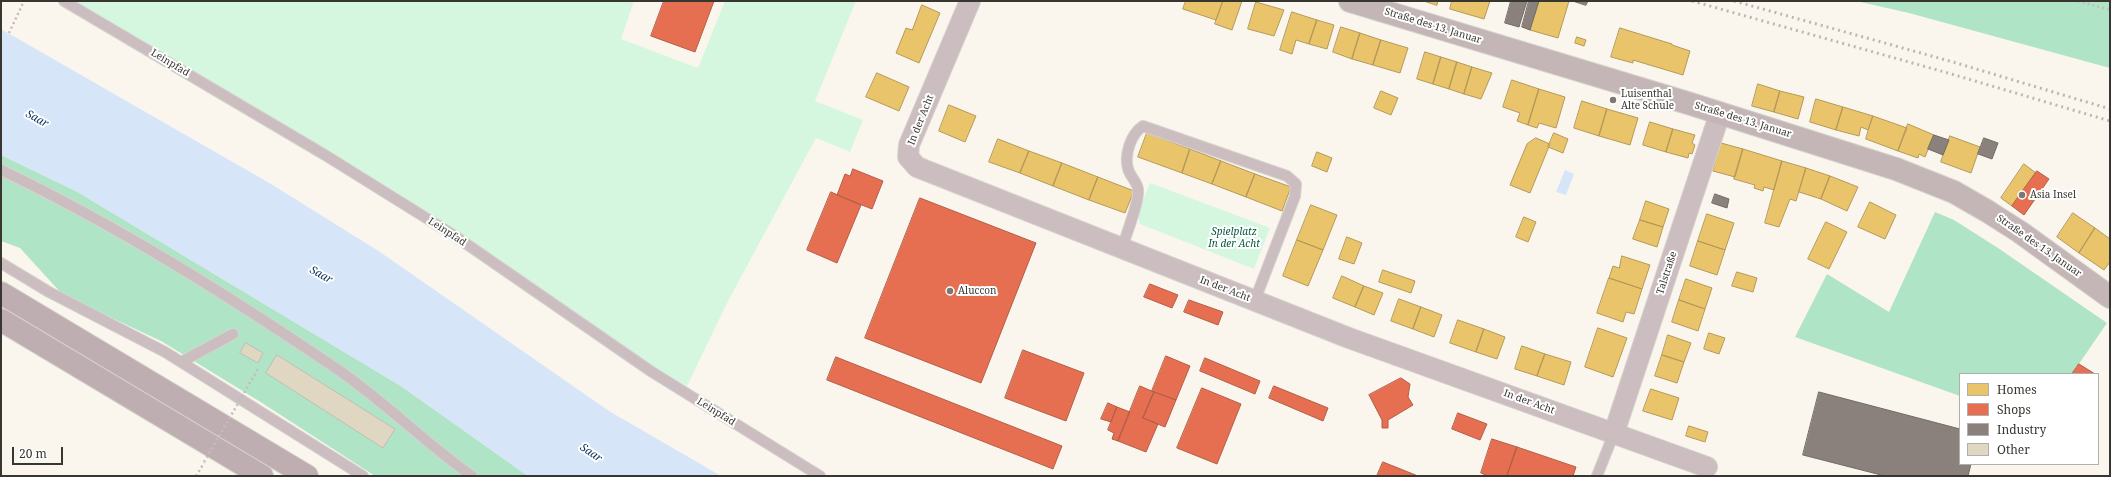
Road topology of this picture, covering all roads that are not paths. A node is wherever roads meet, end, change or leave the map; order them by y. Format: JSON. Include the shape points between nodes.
{"nodes":[{"id":1,"x":64,"y":1,"type":"edge"},
{"id":2,"x":970,"y":1,"type":"edge"},
{"id":3,"x":1350,"y":1,"type":"edge"},
{"id":4,"x":1720,"y":113,"type":"junction"},
{"id":5,"x":1,"y":170,"type":"edge"},
{"id":6,"x":1122,"y":248,"type":"junction"},
{"id":7,"x":1,"y":263,"type":"edge"},
{"id":8,"x":1,"y":293,"type":"edge"},
{"id":9,"x":2110,"y":296,"type":"edge"},
{"id":10,"x":1255,"y":300,"type":"junction"},
{"id":11,"x":1,"y":320,"type":"edge"},
{"id":12,"x":233,"y":334,"type":"dead end"},
{"id":13,"x":181,"y":362,"type":"junction"},
{"id":14,"x":1614,"y":433,"type":"junction"},
{"id":15,"x":1707,"y":467,"type":"dead end"},
{"id":16,"x":262,"y":476,"type":"edge"},
{"id":17,"x":307,"y":476,"type":"edge"},
{"id":18,"x":363,"y":476,"type":"edge"},
{"id":19,"x":472,"y":476,"type":"edge"},
{"id":20,"x":820,"y":476,"type":"edge"},
{"id":21,"x":1597,"y":476,"type":"edge"}],
"edges":[{"from":1,"to":20,"type":"lane","name":"Leinpfad","via":[[325,155],[442,228],[652,372]]},
{"from":2,"to":6,"type":"street","name":"In der Acht","via":[[910,145],[908,156],[917,167],[926,172]]},
{"from":3,"to":4,"type":"main road","name":"Straße des 13. Januar"},
{"from":4,"to":9,"type":"main road","name":"Straße des 13. Januar","via":[[1896,169],[1954,192],[2020,232]]},
{"from":4,"to":14,"type":"street","name":"Talstraße"},
{"from":5,"to":19,"type":"lane","via":[[164,258],[338,370]]},
{"from":6,"to":10,"type":"street","name":"In der Acht"},
{"from":6,"to":10,"type":"lane","via":[[1138,188],[1128,169],[1128,149],[1135,131],[1143,126],[1287,176],[1296,184],[1295,196]]},
{"from":7,"to":13,"type":"lane","via":[[49,292]]},
{"from":8,"to":17,"type":"highway"},
{"from":10,"to":14,"type":"street","name":"In der Acht","via":[[1349,338]]},
{"from":11,"to":16,"type":"highway"},
{"from":12,"to":13,"type":"lane"},
{"from":13,"to":18,"type":"lane"},
{"from":14,"to":15,"type":"street","name":"In der Acht"},
{"from":14,"to":21,"type":"lane"}]}
